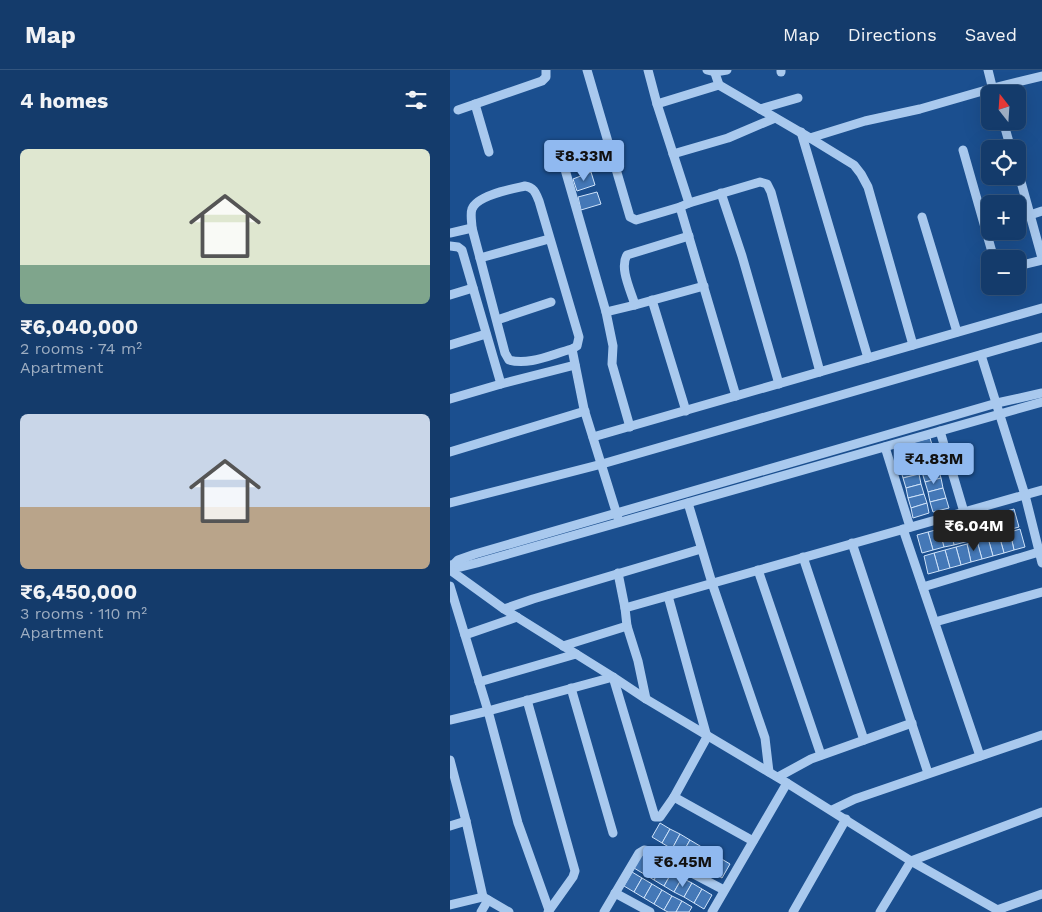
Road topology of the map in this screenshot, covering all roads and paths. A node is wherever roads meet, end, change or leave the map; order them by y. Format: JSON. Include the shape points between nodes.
{"nodes":[{"id":1,"x":546,"y":70,"type":"edge"},
{"id":2,"x":587,"y":70,"type":"edge"},
{"id":3,"x":648,"y":70,"type":"edge"},
{"id":4,"x":727,"y":70,"type":"edge"},
{"id":5,"x":988,"y":70,"type":"edge"},
{"id":6,"x":712,"y":71,"type":"edge"},
{"id":7,"x":1042,"y":76,"type":"edge"},
{"id":8,"x":719,"y":85,"type":"junction"},
{"id":9,"x":992,"y":85,"type":"edge"},
{"id":10,"x":1013,"y":85,"type":"edge"},
{"id":11,"x":981,"y":94,"type":"edge"},
{"id":12,"x":798,"y":98,"type":"dead end"},
{"id":13,"x":475,"y":104,"type":"junction"},
{"id":14,"x":657,"y":104,"type":"junction"},
{"id":15,"x":458,"y":110,"type":"dead end"},
{"id":16,"x":760,"y":110,"type":"junction"},
{"id":17,"x":775,"y":118,"type":"junction"},
{"id":18,"x":800,"y":132,"type":"junction"},
{"id":19,"x":810,"y":138,"type":"junction"},
{"id":20,"x":963,"y":150,"type":"dead end"},
{"id":21,"x":489,"y":152,"type":"dead end"},
{"id":22,"x":673,"y":154,"type":"junction"},
{"id":23,"x":562,"y":159,"type":"dead end"},
{"id":24,"x":1022,"y":185,"type":"edge"},
{"id":25,"x":722,"y":193,"type":"junction"},
{"id":26,"x":689,"y":203,"type":"junction"},
{"id":27,"x":680,"y":207,"type":"junction"},
{"id":28,"x":1042,"y":211,"type":"edge"},
{"id":29,"x":1030,"y":215,"type":"junction"},
{"id":30,"x":922,"y":217,"type":"dead end"},
{"id":31,"x":472,"y":228,"type":"junction"},
{"id":32,"x":450,"y":232,"type":"edge"},
{"id":33,"x":689,"y":236,"type":"junction"},
{"id":34,"x":549,"y":239,"type":"junction"},
{"id":35,"x":450,"y":246,"type":"edge"},
{"id":36,"x":991,"y":250,"type":"edge"},
{"id":37,"x":480,"y":258,"type":"junction"},
{"id":38,"x":1042,"y":259,"type":"edge"},
{"id":39,"x":1026,"y":264,"type":"edge"},
{"id":40,"x":704,"y":286,"type":"junction"},
{"id":41,"x":473,"y":288,"type":"junction"},
{"id":42,"x":450,"y":295,"type":"edge"},
{"id":43,"x":652,"y":300,"type":"junction"},
{"id":44,"x":551,"y":302,"type":"dead end"},
{"id":45,"x":635,"y":305,"type":"junction"},
{"id":46,"x":1042,"y":308,"type":"edge"},
{"id":47,"x":606,"y":312,"type":"junction"},
{"id":48,"x":497,"y":320,"type":"junction"},
{"id":49,"x":957,"y":332,"type":"junction"},
{"id":50,"x":486,"y":334,"type":"junction"},
{"id":51,"x":1042,"y":337,"type":"edge"},
{"id":52,"x":450,"y":345,"type":"edge"},
{"id":53,"x":913,"y":345,"type":"junction"},
{"id":54,"x":572,"y":349,"type":"junction"},
{"id":55,"x":981,"y":355,"type":"junction"},
{"id":56,"x":868,"y":358,"type":"junction"},
{"id":57,"x":575,"y":365,"type":"junction"},
{"id":58,"x":820,"y":372,"type":"junction"},
{"id":59,"x":501,"y":384,"type":"junction"},
{"id":60,"x":779,"y":384,"type":"junction"},
{"id":61,"x":1042,"y":393,"type":"edge"},
{"id":62,"x":736,"y":396,"type":"junction"},
{"id":63,"x":450,"y":399,"type":"edge"},
{"id":64,"x":1042,"y":402,"type":"edge"},
{"id":65,"x":997,"y":403,"type":"junction"},
{"id":66,"x":585,"y":411,"type":"junction"},
{"id":67,"x":686,"y":411,"type":"junction"},
{"id":68,"x":1000,"y":414,"type":"junction"},
{"id":69,"x":630,"y":427,"type":"junction"},
{"id":70,"x":940,"y":431,"type":"junction"},
{"id":71,"x":593,"y":438,"type":"junction"},
{"id":72,"x":885,"y":447,"type":"junction"},
{"id":73,"x":450,"y":452,"type":"edge"},
{"id":74,"x":602,"y":464,"type":"junction"},
{"id":75,"x":1042,"y":490,"type":"edge"},
{"id":76,"x":1025,"y":495,"type":"junction"},
{"id":77,"x":450,"y":503,"type":"edge"},
{"id":78,"x":688,"y":503,"type":"junction"},
{"id":79,"x":616,"y":512,"type":"junction"},
{"id":80,"x":964,"y":512,"type":"junction"},
{"id":81,"x":619,"y":523,"type":"junction"},
{"id":82,"x":906,"y":528,"type":"junction"},
{"id":83,"x":852,"y":543,"type":"junction"},
{"id":84,"x":701,"y":549,"type":"junction"},
{"id":85,"x":1040,"y":551,"type":"edge"},
{"id":86,"x":804,"y":557,"type":"junction"},
{"id":87,"x":1042,"y":563,"type":"edge"},
{"id":88,"x":451,"y":567,"type":"edge"},
{"id":89,"x":758,"y":570,"type":"junction"},
{"id":90,"x":618,"y":573,"type":"junction"},
{"id":91,"x":712,"y":583,"type":"junction"},
{"id":92,"x":450,"y":586,"type":"edge"},
{"id":93,"x":922,"y":587,"type":"junction"},
{"id":94,"x":1042,"y":592,"type":"edge"},
{"id":95,"x":668,"y":596,"type":"junction"},
{"id":96,"x":625,"y":608,"type":"junction"},
{"id":97,"x":504,"y":609,"type":"junction"},
{"id":98,"x":517,"y":617,"type":"junction"},
{"id":99,"x":935,"y":622,"type":"junction"},
{"id":100,"x":627,"y":626,"type":"junction"},
{"id":101,"x":465,"y":635,"type":"junction"},
{"id":102,"x":563,"y":646,"type":"junction"},
{"id":103,"x":576,"y":654,"type":"junction"},
{"id":104,"x":613,"y":676,"type":"junction"},
{"id":105,"x":479,"y":682,"type":"junction"},
{"id":106,"x":571,"y":688,"type":"junction"},
{"id":107,"x":646,"y":699,"type":"junction"},
{"id":108,"x":527,"y":700,"type":"junction"},
{"id":109,"x":488,"y":711,"type":"junction"},
{"id":110,"x":450,"y":720,"type":"edge"},
{"id":111,"x":912,"y":723,"type":"junction"},
{"id":112,"x":1042,"y":735,"type":"edge"},
{"id":113,"x":707,"y":737,"type":"junction"},
{"id":114,"x":864,"y":740,"type":"junction"},
{"id":115,"x":821,"y":755,"type":"junction"},
{"id":116,"x":980,"y":756,"type":"junction"},
{"id":117,"x":450,"y":760,"type":"edge"},
{"id":118,"x":769,"y":772,"type":"junction"},
{"id":119,"x":928,"y":774,"type":"junction"},
{"id":120,"x":452,"y":776,"type":"edge"},
{"id":121,"x":778,"y":777,"type":"junction"},
{"id":122,"x":787,"y":783,"type":"junction"},
{"id":123,"x":674,"y":797,"type":"junction"},
{"id":124,"x":832,"y":810,"type":"junction"},
{"id":125,"x":1042,"y":813,"type":"edge"},
{"id":126,"x":846,"y":819,"type":"junction"},
{"id":127,"x":466,"y":821,"type":"junction"},
{"id":128,"x":450,"y":826,"type":"edge"},
{"id":129,"x":612,"y":833,"type":"dead end"},
{"id":130,"x":753,"y":840,"type":"junction"},
{"id":131,"x":911,"y":861,"type":"junction"},
{"id":132,"x":724,"y":890,"type":"junction"},
{"id":133,"x":616,"y":893,"type":"junction"},
{"id":134,"x":1042,"y":894,"type":"edge"},
{"id":135,"x":485,"y":898,"type":"junction"},
{"id":136,"x":450,"y":905,"type":"edge"},
{"id":137,"x":548,"y":911,"type":"edge"},
{"id":138,"x":998,"y":911,"type":"edge"},
{"id":139,"x":482,"y":912,"type":"edge"},
{"id":140,"x":509,"y":912,"type":"edge"},
{"id":141,"x":604,"y":912,"type":"edge"},
{"id":142,"x":650,"y":912,"type":"edge"},
{"id":143,"x":712,"y":912,"type":"edge"},
{"id":144,"x":793,"y":912,"type":"edge"},
{"id":145,"x":880,"y":912,"type":"edge"}],
"edges":[{"from":1,"to":13,"type":"street","via":[[542,81]]},
{"from":2,"to":27,"type":"street","via":[[630,217],[636,220]]},
{"from":3,"to":14,"type":"street"},
{"from":4,"to":6,"type":"street"},
{"from":5,"to":9,"type":"street"},
{"from":6,"to":8,"type":"street"},
{"from":7,"to":10,"type":"street"},
{"from":8,"to":14,"type":"street"},
{"from":8,"to":16,"type":"street"},
{"from":11,"to":19,"type":"street","via":[[865,121]]},
{"from":12,"to":16,"type":"street"},
{"from":13,"to":15,"type":"street"},
{"from":13,"to":21,"type":"street"},
{"from":14,"to":22,"type":"street"},
{"from":16,"to":17,"type":"street"},
{"from":17,"to":18,"type":"street"},
{"from":17,"to":22,"type":"street","via":[[728,138]]},
{"from":18,"to":19,"type":"street"},
{"from":18,"to":56,"type":"street"},
{"from":19,"to":53,"type":"street","via":[[854,165],[862,174]]},
{"from":20,"to":36,"type":"street"},
{"from":22,"to":26,"type":"street"},
{"from":23,"to":47,"type":"street"},
{"from":24,"to":29,"type":"street"},
{"from":25,"to":26,"type":"street"},
{"from":25,"to":58,"type":"street","via":[[760,182],[767,184]]},
{"from":25,"to":60,"type":"street"},
{"from":26,"to":27,"type":"street"},
{"from":27,"to":33,"type":"street"},
{"from":28,"to":29,"type":"street"},
{"from":29,"to":38,"type":"street"},
{"from":30,"to":49,"type":"street"},
{"from":31,"to":32,"type":"street"},
{"from":31,"to":34,"type":"street","via":[[471,210],[476,203],[530,186],[539,201]]},
{"from":31,"to":37,"type":"street"},
{"from":33,"to":40,"type":"street"},
{"from":33,"to":45,"type":"street","via":[[628,255],[624,260]]},
{"from":34,"to":37,"type":"street"},
{"from":34,"to":54,"type":"street","via":[[579,337]]},
{"from":35,"to":41,"type":"street","via":[[462,250]]},
{"from":37,"to":48,"type":"street"},
{"from":38,"to":39,"type":"street"},
{"from":40,"to":43,"type":"street"},
{"from":40,"to":62,"type":"street"},
{"from":41,"to":42,"type":"street"},
{"from":41,"to":50,"type":"street"},
{"from":43,"to":45,"type":"street"},
{"from":43,"to":67,"type":"street"},
{"from":44,"to":48,"type":"street"},
{"from":45,"to":47,"type":"street"},
{"from":46,"to":49,"type":"street"},
{"from":47,"to":69,"type":"street","via":[[613,346],[612,364]]},
{"from":48,"to":54,"type":"street","via":[[509,360],[526,362]]},
{"from":49,"to":53,"type":"street"},
{"from":50,"to":52,"type":"street"},
{"from":50,"to":59,"type":"street"},
{"from":51,"to":55,"type":"street"},
{"from":53,"to":56,"type":"street"},
{"from":54,"to":57,"type":"street"},
{"from":55,"to":65,"type":"street"},
{"from":55,"to":74,"type":"street"},
{"from":56,"to":58,"type":"street"},
{"from":57,"to":59,"type":"street"},
{"from":57,"to":66,"type":"street"},
{"from":58,"to":60,"type":"street"},
{"from":59,"to":63,"type":"street"},
{"from":60,"to":62,"type":"street"},
{"from":61,"to":65,"type":"street"},
{"from":62,"to":67,"type":"street"},
{"from":64,"to":68,"type":"street"},
{"from":65,"to":68,"type":"street"},
{"from":65,"to":79,"type":"street"},
{"from":66,"to":71,"type":"street"},
{"from":66,"to":73,"type":"street"},
{"from":67,"to":69,"type":"street"},
{"from":68,"to":70,"type":"street"},
{"from":68,"to":76,"type":"street"},
{"from":69,"to":71,"type":"street"},
{"from":70,"to":72,"type":"street"},
{"from":70,"to":80,"type":"street"},
{"from":71,"to":74,"type":"street"},
{"from":72,"to":78,"type":"street"},
{"from":72,"to":82,"type":"street"},
{"from":74,"to":77,"type":"street"},
{"from":74,"to":79,"type":"street"},
{"from":75,"to":76,"type":"street"},
{"from":76,"to":80,"type":"street"},
{"from":76,"to":85,"type":"street"},
{"from":78,"to":81,"type":"street"},
{"from":78,"to":84,"type":"street"},
{"from":79,"to":81,"type":"street"},
{"from":79,"to":88,"type":"street","via":[[475,554],[458,560]]},
{"from":80,"to":82,"type":"street"},
{"from":81,"to":88,"type":"street","via":[[477,563]]},
{"from":82,"to":83,"type":"street"},
{"from":82,"to":93,"type":"street"},
{"from":83,"to":86,"type":"street"},
{"from":83,"to":111,"type":"street"},
{"from":84,"to":90,"type":"street"},
{"from":84,"to":91,"type":"street"},
{"from":85,"to":87,"type":"street"},
{"from":85,"to":93,"type":"street"},
{"from":86,"to":89,"type":"street"},
{"from":86,"to":114,"type":"street"},
{"from":88,"to":97,"type":"street"},
{"from":89,"to":91,"type":"street"},
{"from":89,"to":115,"type":"street"},
{"from":90,"to":96,"type":"street"},
{"from":90,"to":97,"type":"street"},
{"from":91,"to":95,"type":"street"},
{"from":91,"to":118,"type":"street","via":[[765,738]]},
{"from":92,"to":101,"type":"street"},
{"from":93,"to":99,"type":"street"},
{"from":94,"to":99,"type":"street"},
{"from":95,"to":96,"type":"street"},
{"from":95,"to":113,"type":"street"},
{"from":96,"to":100,"type":"street"},
{"from":97,"to":98,"type":"street"},
{"from":98,"to":101,"type":"street"},
{"from":98,"to":102,"type":"street"},
{"from":99,"to":116,"type":"street"},
{"from":100,"to":102,"type":"street"},
{"from":100,"to":107,"type":"street"},
{"from":101,"to":105,"type":"street"},
{"from":102,"to":103,"type":"street"},
{"from":103,"to":104,"type":"street"},
{"from":103,"to":105,"type":"street"},
{"from":104,"to":106,"type":"street"},
{"from":104,"to":107,"type":"street"},
{"from":104,"to":123,"type":"street","via":[[655,817],[660,817]]},
{"from":105,"to":109,"type":"street"},
{"from":106,"to":108,"type":"street"},
{"from":106,"to":129,"type":"street"},
{"from":107,"to":113,"type":"street"},
{"from":108,"to":109,"type":"street"},
{"from":108,"to":137,"type":"street","via":[[574,865],[573,877]]},
{"from":109,"to":110,"type":"street"},
{"from":109,"to":137,"type":"street","via":[[518,822]]},
{"from":111,"to":114,"type":"street"},
{"from":111,"to":119,"type":"street"},
{"from":112,"to":116,"type":"street"},
{"from":113,"to":118,"type":"street"},
{"from":113,"to":123,"type":"street"},
{"from":114,"to":115,"type":"street"},
{"from":115,"to":121,"type":"street"},
{"from":116,"to":119,"type":"street"},
{"from":117,"to":120,"type":"street"},
{"from":118,"to":121,"type":"street"},
{"from":119,"to":124,"type":"street"},
{"from":120,"to":127,"type":"street"},
{"from":121,"to":122,"type":"street"},
{"from":122,"to":124,"type":"street"},
{"from":122,"to":130,"type":"street"},
{"from":123,"to":130,"type":"street"},
{"from":124,"to":126,"type":"street"},
{"from":125,"to":131,"type":"street"},
{"from":126,"to":131,"type":"street"},
{"from":126,"to":144,"type":"street"},
{"from":127,"to":128,"type":"street"},
{"from":127,"to":135,"type":"street"},
{"from":130,"to":132,"type":"street"},
{"from":131,"to":138,"type":"street"},
{"from":131,"to":145,"type":"street"},
{"from":132,"to":133,"type":"street","via":[[644,850],[639,853]]},
{"from":132,"to":143,"type":"street"},
{"from":133,"to":141,"type":"street"},
{"from":133,"to":142,"type":"street"},
{"from":134,"to":138,"type":"street"},
{"from":135,"to":136,"type":"street"},
{"from":135,"to":139,"type":"street"},
{"from":135,"to":140,"type":"street"}]}
